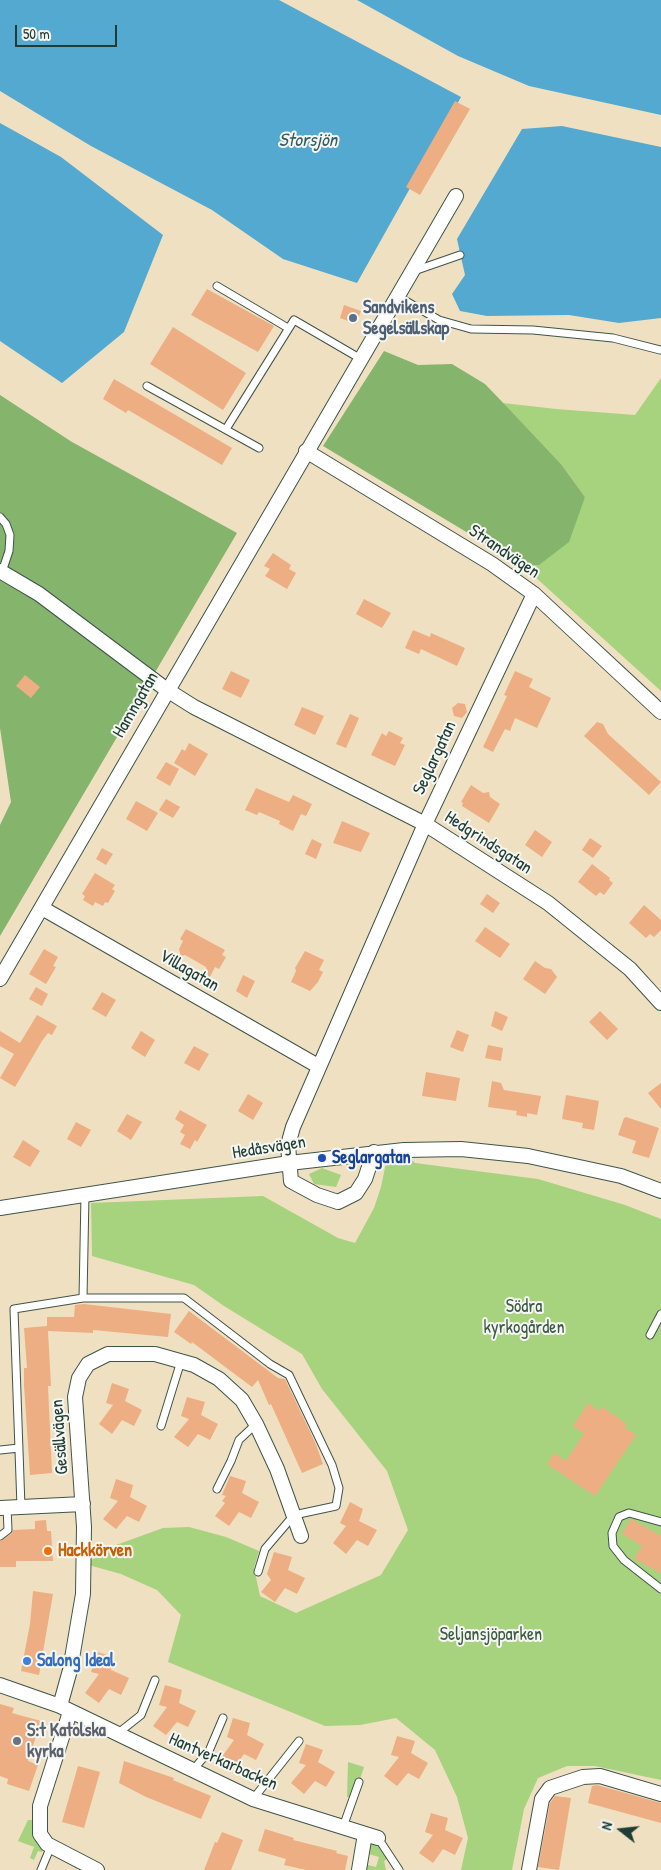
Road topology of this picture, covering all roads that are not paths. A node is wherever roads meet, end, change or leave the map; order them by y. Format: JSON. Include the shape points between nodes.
{"nodes":[{"id":1,"x":456,"y":196,"type":"dead end"},
{"id":2,"x":460,"y":255,"type":"dead end"},
{"id":3,"x":411,"y":272,"type":"junction"},
{"id":4,"x":218,"y":286,"type":"dead end"},
{"id":5,"x":397,"y":296,"type":"junction"},
{"id":6,"x":288,"y":328,"type":"junction"},
{"id":7,"x":660,"y":350,"type":"edge"},
{"id":8,"x":360,"y":359,"type":"junction"},
{"id":9,"x":147,"y":386,"type":"dead end"},
{"id":10,"x":226,"y":429,"type":"junction"},
{"id":11,"x":259,"y":448,"type":"dead end"},
{"id":12,"x":306,"y":451,"type":"junction"},
{"id":13,"x":0,"y":517,"type":"edge"},
{"id":14,"x":1,"y":571,"type":"edge"},
{"id":15,"x":534,"y":594,"type":"junction"},
{"id":16,"x":167,"y":690,"type":"junction"},
{"id":17,"x":661,"y":712,"type":"edge"},
{"id":18,"x":425,"y":824,"type":"junction"},
{"id":19,"x":42,"y":908,"type":"junction"},
{"id":20,"x":0,"y":979,"type":"edge"},
{"id":21,"x":661,"y":1003,"type":"edge"},
{"id":22,"x":318,"y":1066,"type":"junction"},
{"id":23,"x":374,"y":1152,"type":"junction"},
{"id":24,"x":289,"y":1163,"type":"junction"},
{"id":25,"x":661,"y":1191,"type":"edge"},
{"id":26,"x":85,"y":1195,"type":"junction"},
{"id":27,"x":0,"y":1208,"type":"edge"},
{"id":28,"x":83,"y":1298,"type":"junction"},
{"id":29,"x":661,"y":1314,"type":"edge"},
{"id":30,"x":650,"y":1336,"type":"dead end"},
{"id":31,"x":181,"y":1360,"type":"junction"},
{"id":32,"x":256,"y":1424,"type":"junction"},
{"id":33,"x":161,"y":1426,"type":"dead end"},
{"id":34,"x":19,"y":1448,"type":"junction"},
{"id":35,"x":0,"y":1450,"type":"edge"},
{"id":36,"x":217,"y":1489,"type":"dead end"},
{"id":37,"x":83,"y":1504,"type":"junction"},
{"id":38,"x":9,"y":1507,"type":"edge"},
{"id":39,"x":294,"y":1514,"type":"junction"},
{"id":40,"x":661,"y":1522,"type":"edge"},
{"id":41,"x":0,"y":1536,"type":"edge"},
{"id":42,"x":301,"y":1536,"type":"dead end"},
{"id":43,"x":258,"y":1572,"type":"dead end"},
{"id":44,"x":661,"y":1589,"type":"edge"},
{"id":45,"x":155,"y":1680,"type":"dead end"},
{"id":46,"x":0,"y":1685,"type":"edge"},
{"id":47,"x":65,"y":1709,"type":"junction"},
{"id":48,"x":223,"y":1718,"type":"dead end"},
{"id":49,"x":117,"y":1734,"type":"junction"},
{"id":50,"x":299,"y":1741,"type":"dead end"},
{"id":51,"x":193,"y":1770,"type":"junction"},
{"id":52,"x":359,"y":1782,"type":"dead end"},
{"id":53,"x":661,"y":1794,"type":"edge"},
{"id":54,"x":253,"y":1799,"type":"junction"},
{"id":55,"x":343,"y":1828,"type":"junction"},
{"id":56,"x":371,"y":1836,"type":"junction"},
{"id":57,"x":51,"y":1846,"type":"junction"},
{"id":58,"x":41,"y":1870,"type":"edge"},
{"id":59,"x":97,"y":1870,"type":"edge"},
{"id":60,"x":359,"y":1870,"type":"edge"},
{"id":61,"x":399,"y":1870,"type":"edge"},
{"id":62,"x":529,"y":1870,"type":"edge"}],
"edges":[{"from":1,"to":3,"type":"street","name":"Hamngatan"},
{"from":2,"to":3,"type":"lane"},
{"from":3,"to":5,"type":"street","name":"Hamngatan"},
{"from":4,"to":6,"type":"lane"},
{"from":5,"to":7,"type":"lane","via":[[439,320],[471,329],[533,330],[614,338]]},
{"from":5,"to":8,"type":"street","name":"Hamngatan"},
{"from":6,"to":8,"type":"lane","via":[[294,320]]},
{"from":6,"to":10,"type":"lane"},
{"from":8,"to":12,"type":"street","name":"Hamngatan"},
{"from":9,"to":10,"type":"lane"},
{"from":10,"to":11,"type":"lane"},
{"from":12,"to":15,"type":"street","name":"Strandvägen","via":[[492,564]]},
{"from":12,"to":16,"type":"street","name":"Hamngatan"},
{"from":13,"to":14,"type":"lane","via":[[10,535],[9,551]]},
{"from":14,"to":16,"type":"street","name":"Hedgrindsgatan","via":[[74,620]]},
{"from":15,"to":17,"type":"street","name":"Strandvägen"},
{"from":15,"to":18,"type":"street","name":"Seglargatan"},
{"from":16,"to":18,"type":"street","name":"Hedgrindsgatan","via":[[194,707]]},
{"from":16,"to":19,"type":"street","name":"Hamngatan"},
{"from":18,"to":21,"type":"street","name":"Hedgrindsgatan","via":[[548,903],[630,969]]},
{"from":18,"to":22,"type":"street","name":"Seglargatan"},
{"from":19,"to":20,"type":"street","name":"Hamngatan"},
{"from":19,"to":22,"type":"street","name":"Villagatan"},
{"from":22,"to":24,"type":"street","name":"Seglargatan","via":[[293,1127],[288,1145]]},
{"from":23,"to":24,"type":"street","name":"Hedåsvägen"},
{"from":23,"to":24,"type":"street","via":[[365,1179],[356,1193],[338,1202],[291,1181]]},
{"from":23,"to":25,"type":"street","name":"Hedåsvägen","via":[[461,1149],[528,1156],[621,1176]]},
{"from":24,"to":26,"type":"street","name":"Hedåsvägen"},
{"from":26,"to":27,"type":"street","name":"Hedåsvägen"},
{"from":26,"to":28,"type":"lane"},
{"from":28,"to":34,"type":"lane","via":[[14,1309]]},
{"from":28,"to":39,"type":"lane","via":[[184,1298],[289,1375],[332,1465],[339,1488],[336,1506]]},
{"from":29,"to":30,"type":"lane"},
{"from":31,"to":32,"type":"street","name":"Gesällvägen","via":[[206,1371],[232,1390]]},
{"from":31,"to":33,"type":"lane"},
{"from":31,"to":37,"type":"street","name":"Gesällvägen","via":[[154,1354],[108,1354],[96,1358],[83,1370],[75,1397]]},
{"from":32,"to":36,"type":"lane","via":[[239,1440]]},
{"from":32,"to":39,"type":"street","name":"Gesällvägen"},
{"from":34,"to":35,"type":"lane"},
{"from":34,"to":38,"type":"lane"},
{"from":37,"to":38,"type":"street"},
{"from":37,"to":47,"type":"street","name":"Gesällvägen","via":[[85,1564],[80,1620]]},
{"from":38,"to":41,"type":"lane","via":[[8,1530]]},
{"from":39,"to":42,"type":"street","name":"Gesällvägen"},
{"from":39,"to":43,"type":"lane","via":[[265,1549]]},
{"from":40,"to":44,"type":"lane","via":[[629,1513],[619,1517],[612,1533],[613,1546],[624,1560]]},
{"from":45,"to":49,"type":"lane","via":[[141,1715]]},
{"from":46,"to":47,"type":"street","name":"Hantverkarbacken"},
{"from":47,"to":49,"type":"street","name":"Hantverkarbacken"},
{"from":47,"to":57,"type":"street","via":[[40,1806],[40,1834]]},
{"from":48,"to":51,"type":"lane","via":[[209,1751]]},
{"from":49,"to":51,"type":"street","name":"Hantverkarbacken"},
{"from":50,"to":54,"type":"lane"},
{"from":51,"to":54,"type":"street","name":"Hantverkarbacken"},
{"from":52,"to":55,"type":"lane"},
{"from":53,"to":62,"type":"street","via":[[600,1776],[582,1777],[550,1788],[542,1799]]},
{"from":54,"to":55,"type":"street","name":"Hantverkarbacken"},
{"from":55,"to":56,"type":"street","name":"Hantverkarbacken"},
{"from":56,"to":60,"type":"street"},
{"from":56,"to":61,"type":"lane"},
{"from":57,"to":58,"type":"lane"},
{"from":57,"to":59,"type":"street"}]}
